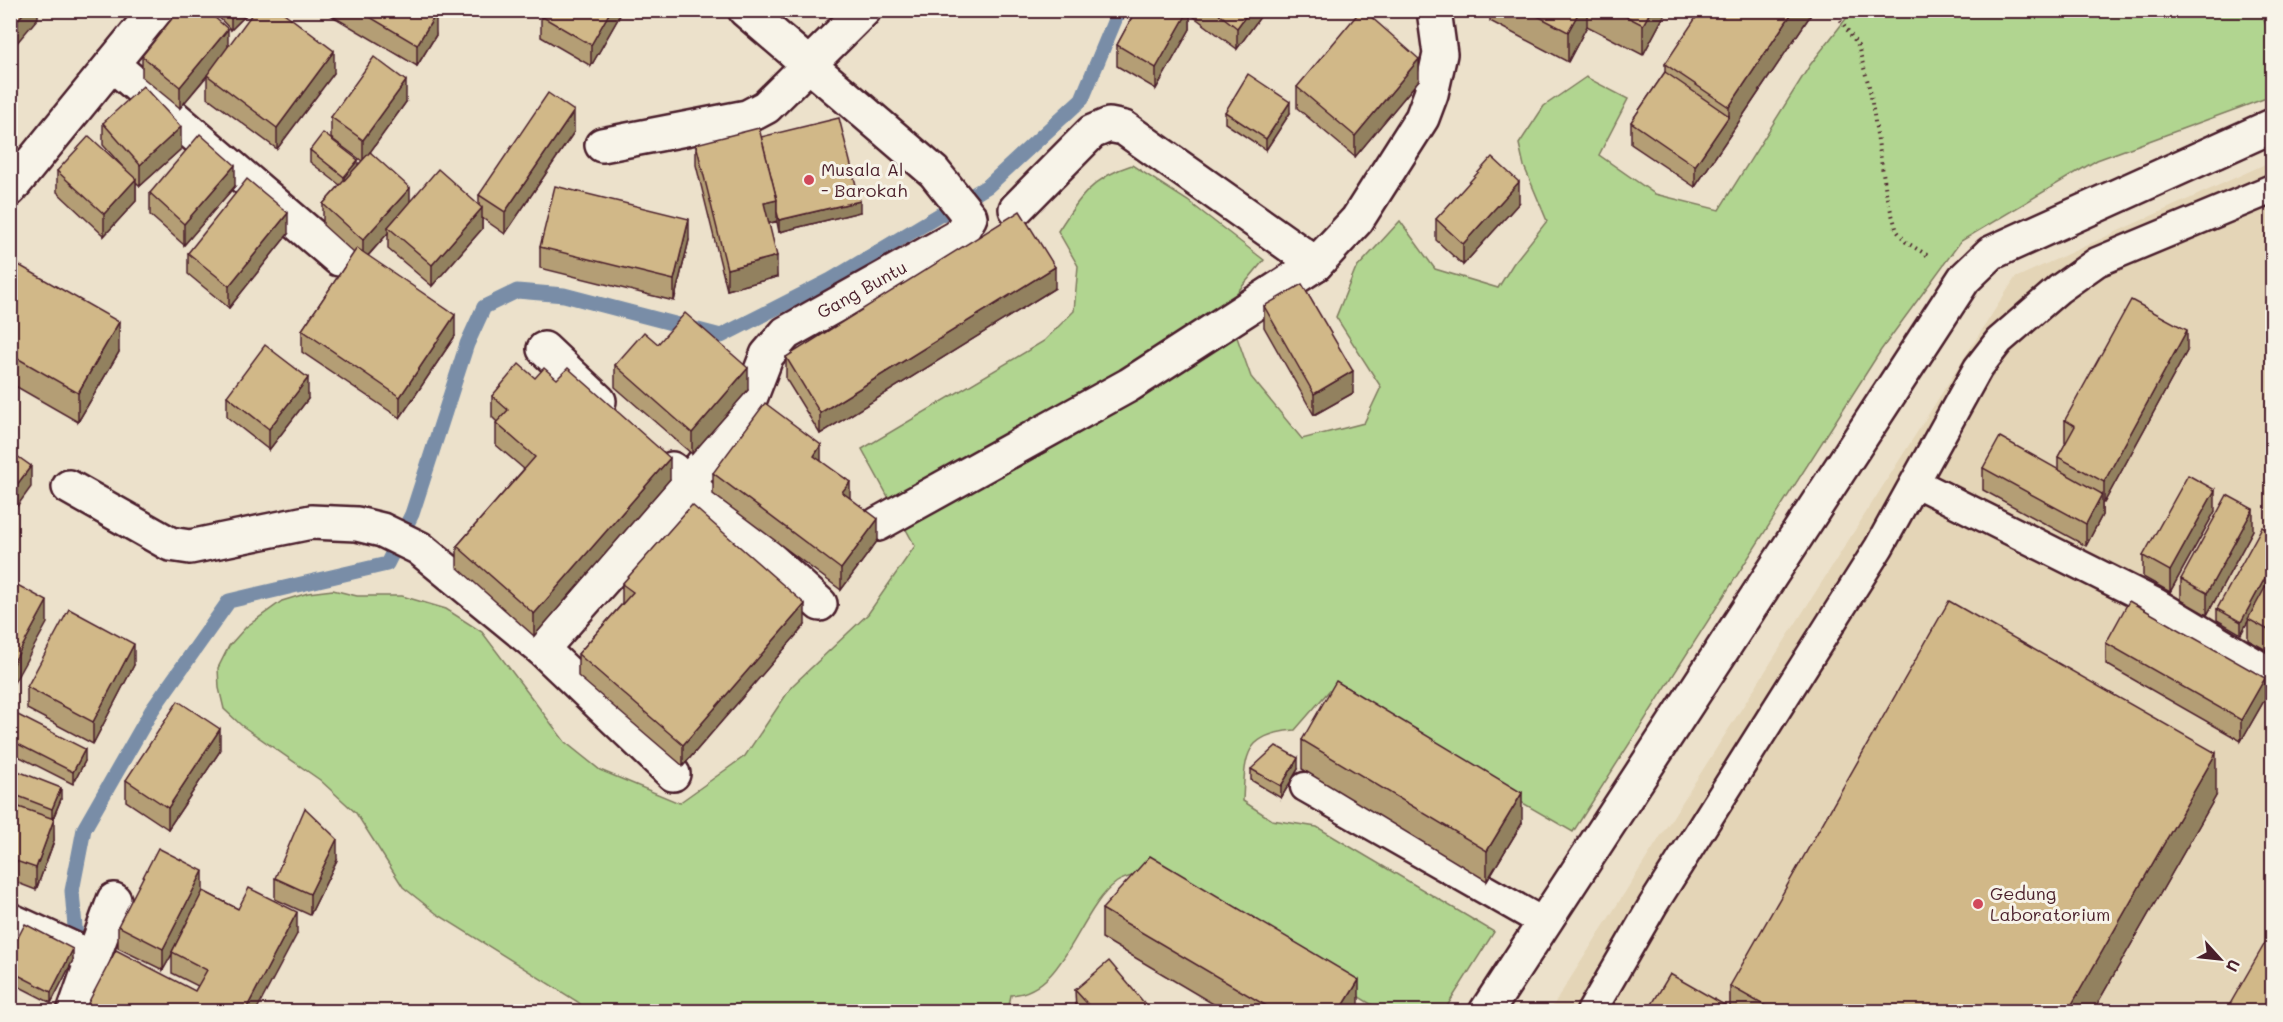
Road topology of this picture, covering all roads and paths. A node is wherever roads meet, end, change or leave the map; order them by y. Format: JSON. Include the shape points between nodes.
{"nodes":[{"id":1,"x":156,"y":10,"type":"edge"},
{"id":2,"x":745,"y":10,"type":"edge"},
{"id":3,"x":864,"y":10,"type":"edge"},
{"id":4,"x":1434,"y":10,"type":"edge"},
{"id":5,"x":1834,"y":10,"type":"edge"},
{"id":6,"x":112,"y":64,"type":"junction"},
{"id":7,"x":811,"y":65,"type":"junction"},
{"id":8,"x":2272,"y":126,"type":"edge"},
{"id":9,"x":602,"y":145,"type":"dead end"},
{"id":10,"x":10,"y":189,"type":"edge"},
{"id":11,"x":2272,"y":189,"type":"edge"},
{"id":12,"x":1016,"y":209,"type":"dead end"},
{"id":13,"x":339,"y":259,"type":"dead end"},
{"id":14,"x":1316,"y":264,"type":"junction"},
{"id":15,"x":1964,"y":279,"type":"junction"},
{"id":16,"x":544,"y":349,"type":"dead end"},
{"id":17,"x":620,"y":420,"type":"edge"},
{"id":18,"x":654,"y":452,"type":"edge"},
{"id":19,"x":1916,"y":483,"type":"junction"},
{"id":20,"x":688,"y":484,"type":"junction"},
{"id":21,"x":69,"y":487,"type":"dead end"},
{"id":22,"x":878,"y":524,"type":"edge"},
{"id":23,"x":820,"y":604,"type":"dead end"},
{"id":24,"x":542,"y":649,"type":"junction"},
{"id":25,"x":2272,"y":673,"type":"edge"},
{"id":26,"x":673,"y":774,"type":"dead end"},
{"id":27,"x":1305,"y":787,"type":"dead end"},
{"id":28,"x":114,"y":900,"type":"dead end"},
{"id":29,"x":10,"y":920,"type":"edge"},
{"id":30,"x":1544,"y":923,"type":"junction"},
{"id":31,"x":81,"y":953,"type":"junction"},
{"id":32,"x":74,"y":1011,"type":"edge"},
{"id":33,"x":1486,"y":1011,"type":"edge"},
{"id":34,"x":1591,"y":1011,"type":"edge"}],
"edges":[{"from":1,"to":6,"type":"street"},
{"from":2,"to":7,"type":"street","name":"Gang Buntu"},
{"from":3,"to":7,"type":"street"},
{"from":4,"to":14,"type":"street","via":[[1440,54],[1422,118],[1357,220]]},
{"from":5,"to":15,"type":"path","via":[[1858,46],[1896,231],[1906,242]]},
{"from":6,"to":10,"type":"street"},
{"from":6,"to":13,"type":"street"},
{"from":7,"to":9,"type":"street","via":[[766,108],[747,117]]},
{"from":7,"to":20,"type":"street","name":"Gang Buntu","via":[[939,177],[970,216],[959,236],[786,333],[767,355],[748,404]]},
{"from":8,"to":15,"type":"street","via":[[1991,253]]},
{"from":11,"to":19,"type":"lane","via":[[2097,262],[2027,315],[1978,368]]},
{"from":12,"to":14,"type":"street","via":[[1092,132],[1109,125],[1124,128]]},
{"from":14,"to":22,"type":"street","via":[[1129,385]]},
{"from":15,"to":30,"type":"street"},
{"from":16,"to":17,"type":"street"},
{"from":18,"to":20,"type":"street"},
{"from":19,"to":25,"type":"lane","via":[[2156,603]]},
{"from":19,"to":34,"type":"lane"},
{"from":20,"to":23,"type":"street"},
{"from":20,"to":24,"type":"street","name":"Gang Buntu"},
{"from":21,"to":24,"type":"street","via":[[170,544],[190,547],[311,522],[357,524],[382,530],[419,548]]},
{"from":24,"to":26,"type":"street"},
{"from":27,"to":30,"type":"lane"},
{"from":28,"to":31,"type":"street"},
{"from":29,"to":31,"type":"street"},
{"from":30,"to":33,"type":"street"},
{"from":31,"to":32,"type":"street"}]}
